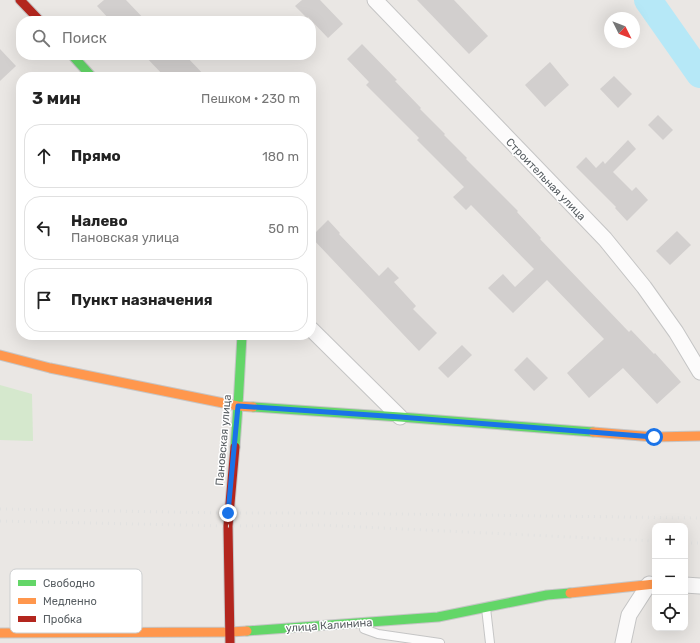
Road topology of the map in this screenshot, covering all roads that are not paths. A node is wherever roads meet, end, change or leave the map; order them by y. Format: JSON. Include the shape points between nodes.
{"nodes":[{"id":1,"x":375,"y":0,"type":"edge"},
{"id":2,"x":27,"y":2,"type":"edge"},
{"id":3,"x":37,"y":16,"type":"edge"},
{"id":4,"x":77,"y":60,"type":"edge"},
{"id":5,"x":87,"y":72,"type":"edge"},
{"id":6,"x":316,"y":334,"type":"edge"},
{"id":7,"x":242,"y":340,"type":"edge"},
{"id":8,"x":0,"y":355,"type":"edge"},
{"id":9,"x":700,"y":372,"type":"edge"},
{"id":10,"x":238,"y":406,"type":"junction"},
{"id":11,"x":400,"y":417,"type":"junction"},
{"id":12,"x":700,"y":436,"type":"edge"},
{"id":13,"x":652,"y":584,"type":"edge"},
{"id":14,"x":688,"y":585,"type":"edge"},
{"id":15,"x":700,"y":586,"type":"edge"},
{"id":16,"x":486,"y":607,"type":"junction"},
{"id":17,"x":348,"y":623,"type":"junction"},
{"id":18,"x":142,"y":632,"type":"edge"},
{"id":19,"x":230,"y":632,"type":"junction"},
{"id":20,"x":0,"y":633,"type":"edge"},
{"id":21,"x":10,"y":633,"type":"edge"},
{"id":22,"x":230,"y":643,"type":"edge"},
{"id":23,"x":440,"y":643,"type":"edge"},
{"id":24,"x":490,"y":643,"type":"edge"},
{"id":25,"x":623,"y":643,"type":"edge"}],
"edges":[{"from":1,"to":9,"type":"street","name":"Строительная улица","via":[[605,239],[654,300]]},
{"from":2,"to":3,"type":"street"},
{"from":4,"to":5,"type":"street"},
{"from":6,"to":11,"type":"street"},
{"from":7,"to":10,"type":"street","name":"Пановская улица"},
{"from":8,"to":10,"type":"street","via":[[50,368]]},
{"from":10,"to":11,"type":"street"},
{"from":10,"to":19,"type":"street","name":"Пановская улица","via":[[228,526]]},
{"from":11,"to":12,"type":"street","via":[[654,437]]},
{"from":13,"to":16,"type":"street","name":"улица Калинина","via":[[547,595]]},
{"from":13,"to":25,"type":"street","via":[[629,616]]},
{"from":14,"to":15,"type":"street"},
{"from":16,"to":17,"type":"street","name":"улица Калинина","via":[[438,617]]},
{"from":16,"to":24,"type":"lane"},
{"from":17,"to":19,"type":"street","name":"улица Калинина"},
{"from":17,"to":23,"type":"lane","via":[[378,634]]},
{"from":18,"to":19,"type":"street","name":"улица Калинина"},
{"from":19,"to":22,"type":"street","name":"Пановская улица"},
{"from":20,"to":21,"type":"street","name":"улица Калинина"}]}
